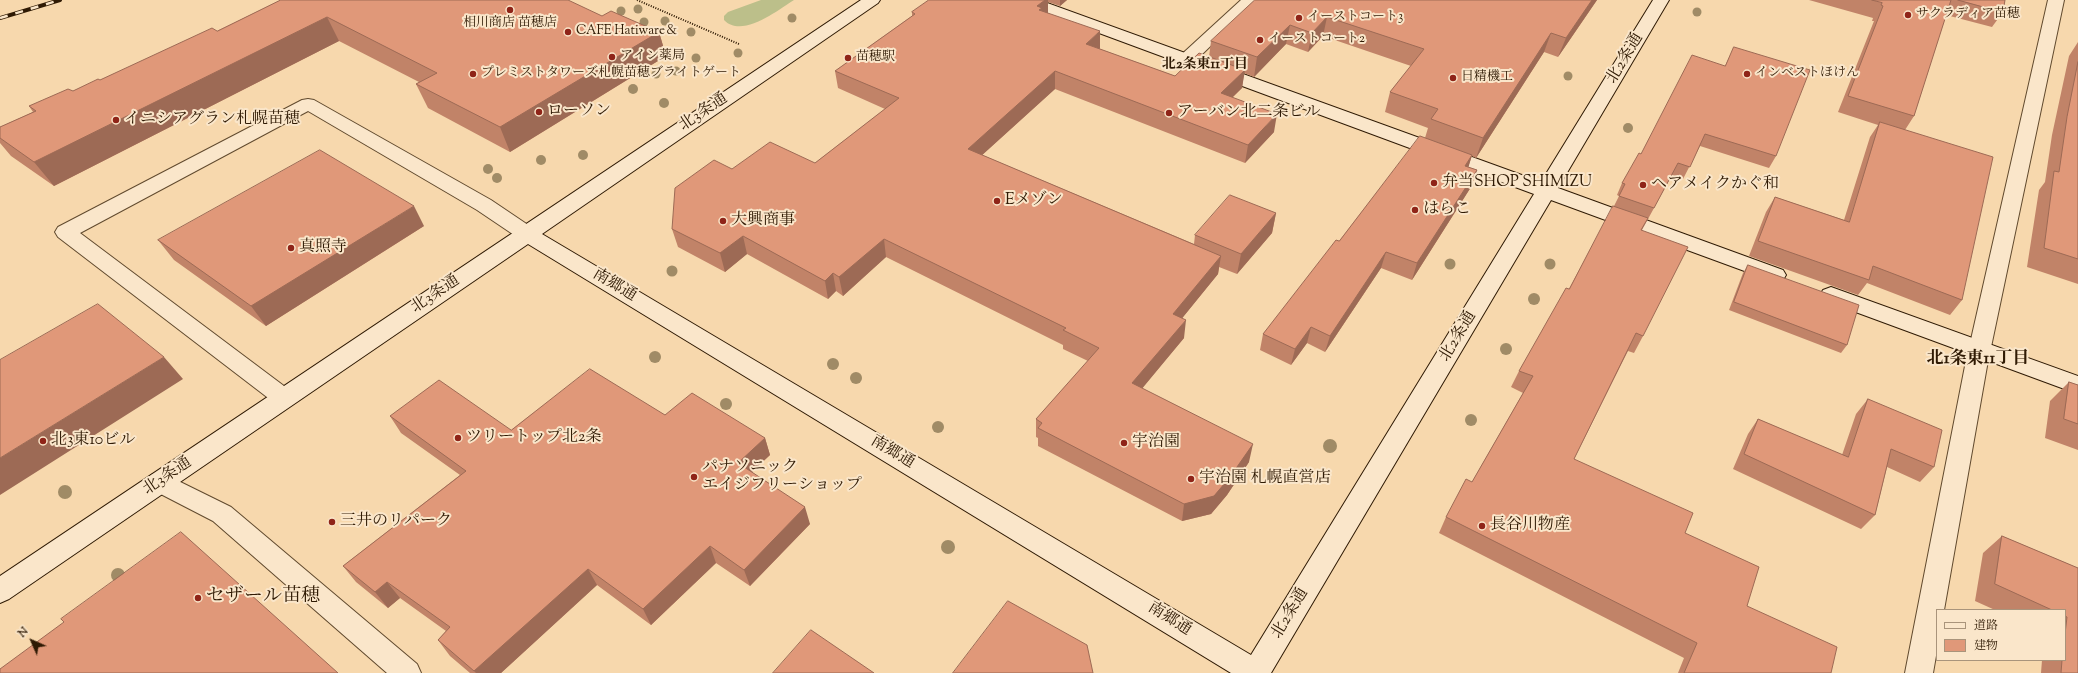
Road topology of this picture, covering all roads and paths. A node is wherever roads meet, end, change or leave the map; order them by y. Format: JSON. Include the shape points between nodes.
{"nodes":[{"id":1,"x":637,"y":0,"type":"edge"},
{"id":2,"x":872,"y":0,"type":"edge"},
{"id":3,"x":1024,"y":0,"type":"edge"},
{"id":4,"x":1250,"y":0,"type":"edge"},
{"id":5,"x":1661,"y":0,"type":"edge"},
{"id":6,"x":2056,"y":0,"type":"edge"},
{"id":7,"x":739,"y":44,"type":"dead end"},
{"id":8,"x":1187,"y":59,"type":"junction"},
{"id":9,"x":1546,"y":192,"type":"junction"},
{"id":10,"x":527,"y":234,"type":"junction"},
{"id":11,"x":1792,"y":281,"type":"edge"},
{"id":12,"x":1815,"y":290,"type":"edge"},
{"id":13,"x":1980,"y":349,"type":"junction"},
{"id":14,"x":2078,"y":385,"type":"edge"},
{"id":15,"x":284,"y":398,"type":"junction"},
{"id":16,"x":160,"y":482,"type":"junction"},
{"id":17,"x":0,"y":591,"type":"edge"},
{"id":18,"x":407,"y":673,"type":"edge"},
{"id":19,"x":1256,"y":673,"type":"edge"},
{"id":20,"x":1919,"y":673,"type":"edge"}],
"edges":[{"from":1,"to":7,"type":"path"},
{"from":2,"to":10,"type":"street","name":"北3条通"},
{"from":3,"to":8,"type":"street"},
{"from":4,"to":8,"type":"street"},
{"from":5,"to":9,"type":"street","name":"北2条通"},
{"from":6,"to":13,"type":"street"},
{"from":8,"to":9,"type":"street"},
{"from":9,"to":11,"type":"street"},
{"from":9,"to":19,"type":"street","name":"北2条通"},
{"from":10,"to":15,"type":"street","name":"北3条通"},
{"from":10,"to":15,"type":"street","name":"南郷通","via":[[484,205],[308,104],[65,232]]},
{"from":10,"to":19,"type":"street","name":"南郷通"},
{"from":12,"to":13,"type":"street"},
{"from":13,"to":14,"type":"street"},
{"from":13,"to":20,"type":"street"},
{"from":15,"to":16,"type":"street","name":"北3条通"},
{"from":16,"to":17,"type":"street","name":"北3条通"},
{"from":16,"to":18,"type":"street","via":[[222,514]]}]}
